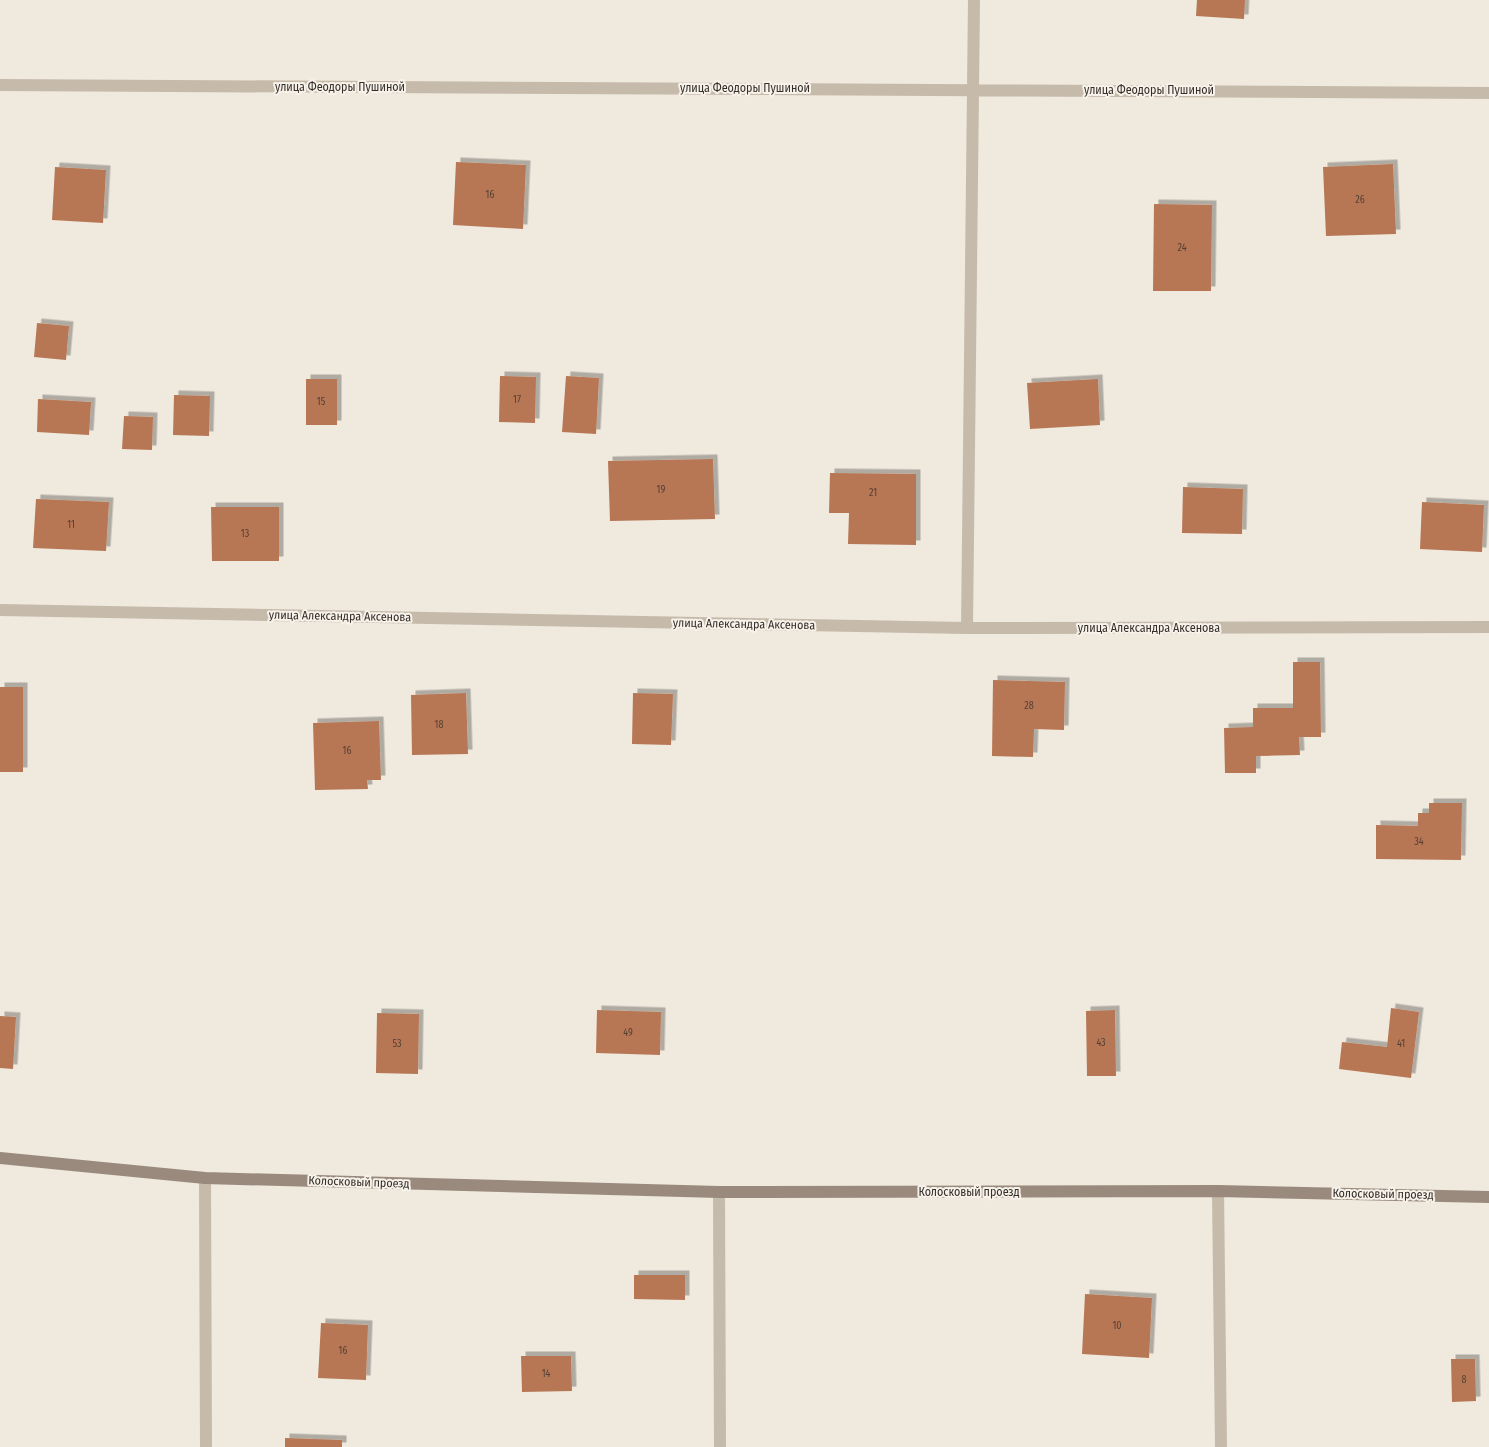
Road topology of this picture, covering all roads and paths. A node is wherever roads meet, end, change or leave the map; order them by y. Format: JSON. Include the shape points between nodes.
{"nodes":[{"id":1,"x":974,"y":0,"type":"edge"},
{"id":2,"x":0,"y":86,"type":"edge"},
{"id":3,"x":974,"y":89,"type":"junction"},
{"id":4,"x":1489,"y":93,"type":"edge"},
{"id":5,"x":0,"y":610,"type":"edge"},
{"id":6,"x":967,"y":628,"type":"junction"},
{"id":7,"x":1489,"y":628,"type":"edge"},
{"id":8,"x":0,"y":1158,"type":"edge"},
{"id":9,"x":205,"y":1178,"type":"junction"},
{"id":10,"x":1218,"y":1191,"type":"junction"},
{"id":11,"x":720,"y":1192,"type":"junction"},
{"id":12,"x":1489,"y":1197,"type":"edge"},
{"id":13,"x":206,"y":1447,"type":"edge"},
{"id":14,"x":720,"y":1447,"type":"edge"},
{"id":15,"x":1221,"y":1447,"type":"edge"}],
"edges":[{"from":1,"to":3,"type":"street"},
{"from":2,"to":3,"type":"street","name":"улица Феодоры Пушиной"},
{"from":3,"to":4,"type":"street","name":"улица Феодоры Пушиной"},
{"from":3,"to":6,"type":"street"},
{"from":5,"to":6,"type":"street","name":"улица Александра Аксенова"},
{"from":6,"to":7,"type":"street","name":"улица Александра Аксенова"},
{"from":8,"to":9,"type":"street","name":"Колосковый проезд"},
{"from":9,"to":11,"type":"street","name":"Колосковый проезд"},
{"from":9,"to":13,"type":"street"},
{"from":10,"to":11,"type":"street","name":"Колосковый проезд"},
{"from":10,"to":12,"type":"street","name":"Колосковый проезд"},
{"from":10,"to":15,"type":"street"},
{"from":11,"to":14,"type":"street"}]}
